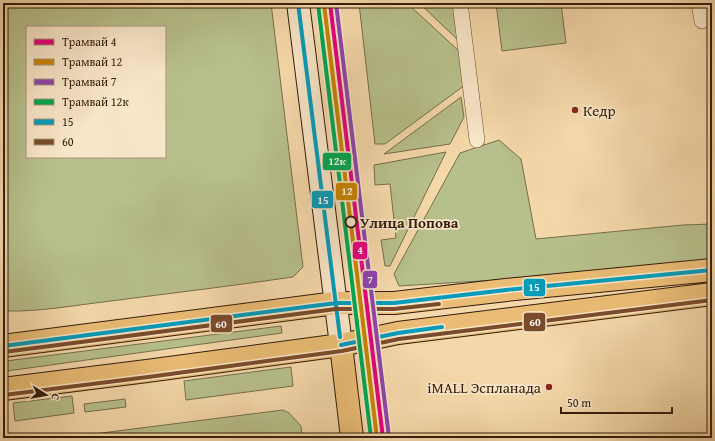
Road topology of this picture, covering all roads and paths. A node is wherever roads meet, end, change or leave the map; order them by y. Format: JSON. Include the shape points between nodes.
{"nodes":[{"id":1,"x":298,"y":3,"type":"edge"},
{"id":2,"x":460,"y":3,"type":"edge"},
{"id":3,"x":699,"y":3,"type":"edge"},
{"id":4,"x":702,"y":20,"type":"dead end"},
{"id":5,"x":477,"y":140,"type":"dead end"},
{"id":6,"x":712,"y":270,"type":"edge"},
{"id":7,"x":712,"y":294,"type":"edge"},
{"id":8,"x":336,"y":303,"type":"junction"},
{"id":9,"x":341,"y":345,"type":"junction"},
{"id":10,"x":3,"y":346,"type":"edge"},
{"id":11,"x":3,"y":388,"type":"edge"},
{"id":12,"x":352,"y":438,"type":"edge"}],
"edges":[{"from":1,"to":8,"type":"main road"},
{"from":2,"to":5,"type":"street"},
{"from":3,"to":4,"type":"street"},
{"from":6,"to":8,"type":"main road","via":[[394,303]]},
{"from":7,"to":9,"type":"main road","via":[[398,333]]},
{"from":8,"to":9,"type":"main road"},
{"from":8,"to":10,"type":"main road"},
{"from":9,"to":11,"type":"main road"},
{"from":9,"to":12,"type":"main road"}]}
